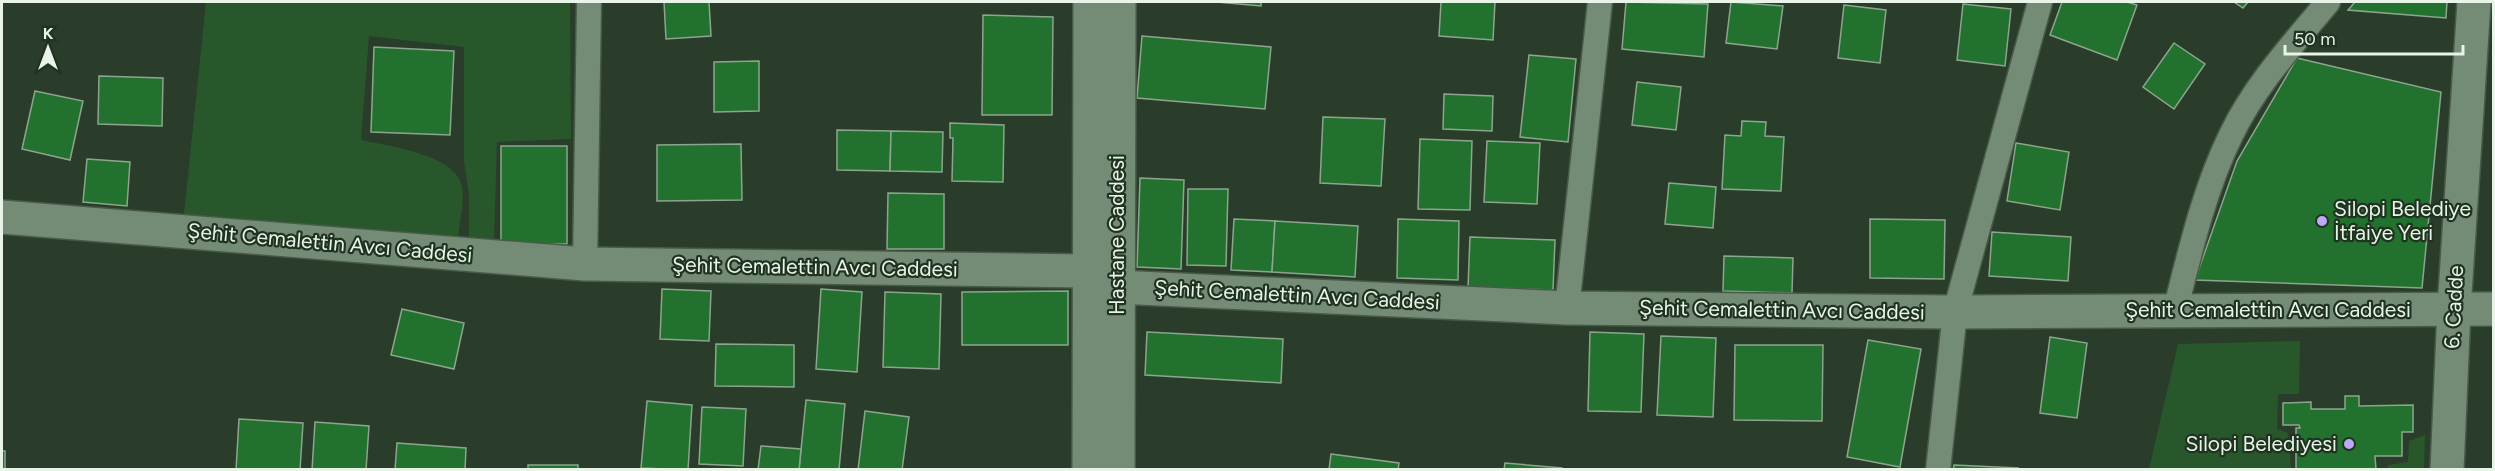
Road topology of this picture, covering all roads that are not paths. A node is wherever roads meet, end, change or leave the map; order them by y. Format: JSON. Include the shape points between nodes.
{"nodes":[{"id":1,"x":589,"y":2,"type":"edge"},
{"id":2,"x":1090,"y":2,"type":"edge"},
{"id":3,"x":1119,"y":2,"type":"edge"},
{"id":4,"x":1600,"y":2,"type":"edge"},
{"id":5,"x":2040,"y":2,"type":"edge"},
{"id":6,"x":2328,"y":2,"type":"edge"},
{"id":7,"x":2474,"y":2,"type":"edge"},
{"id":8,"x":2,"y":217,"type":"edge"},
{"id":9,"x":585,"y":264,"type":"junction"},
{"id":10,"x":1089,"y":271,"type":"junction"},
{"id":11,"x":1117,"y":286,"type":"junction"},
{"id":12,"x":1567,"y":308,"type":"junction"},
{"id":13,"x":2454,"y":309,"type":"junction"},
{"id":14,"x":2493,"y":309,"type":"edge"},
{"id":15,"x":2175,"y":311,"type":"junction"},
{"id":16,"x":1955,"y":312,"type":"junction"},
{"id":17,"x":1089,"y":470,"type":"edge"},
{"id":18,"x":1118,"y":470,"type":"edge"},
{"id":19,"x":1938,"y":470,"type":"edge"},
{"id":20,"x":2447,"y":470,"type":"edge"}],
"edges":[{"from":1,"to":9,"type":"street"},
{"from":2,"to":10,"type":"street","name":"Hastane Caddesi"},
{"from":3,"to":11,"type":"street","name":"Hastane Caddesi"},
{"from":4,"to":12,"type":"street"},
{"from":5,"to":16,"type":"street"},
{"from":6,"to":15,"type":"street","via":[[2271,70],[2230,135],[2196,227]]},
{"from":7,"to":13,"type":"street","name":"6. Cadde"},
{"from":8,"to":9,"type":"street","name":"Şehit Cemalettin Avcı Caddesi"},
{"from":9,"to":10,"type":"street","name":"Şehit Cemalettin Avcı Caddesi"},
{"from":10,"to":11,"type":"street","name":"Şehit Cemalettin Avcı Caddesi"},
{"from":10,"to":17,"type":"street","name":"Hastane Caddesi"},
{"from":11,"to":12,"type":"street","name":"Şehit Cemalettin Avcı Caddesi"},
{"from":11,"to":18,"type":"street","name":"Hastane Caddesi"},
{"from":12,"to":16,"type":"street","name":"Şehit Cemalettin Avcı Caddesi"},
{"from":13,"to":14,"type":"street","name":"Şehit Cemalettin Avcı Caddesi"},
{"from":13,"to":15,"type":"street","name":"Şehit Cemalettin Avcı Caddesi"},
{"from":13,"to":20,"type":"street","name":"6. Cadde"},
{"from":15,"to":16,"type":"street","name":"Şehit Cemalettin Avcı Caddesi"},
{"from":16,"to":19,"type":"street"}]}
